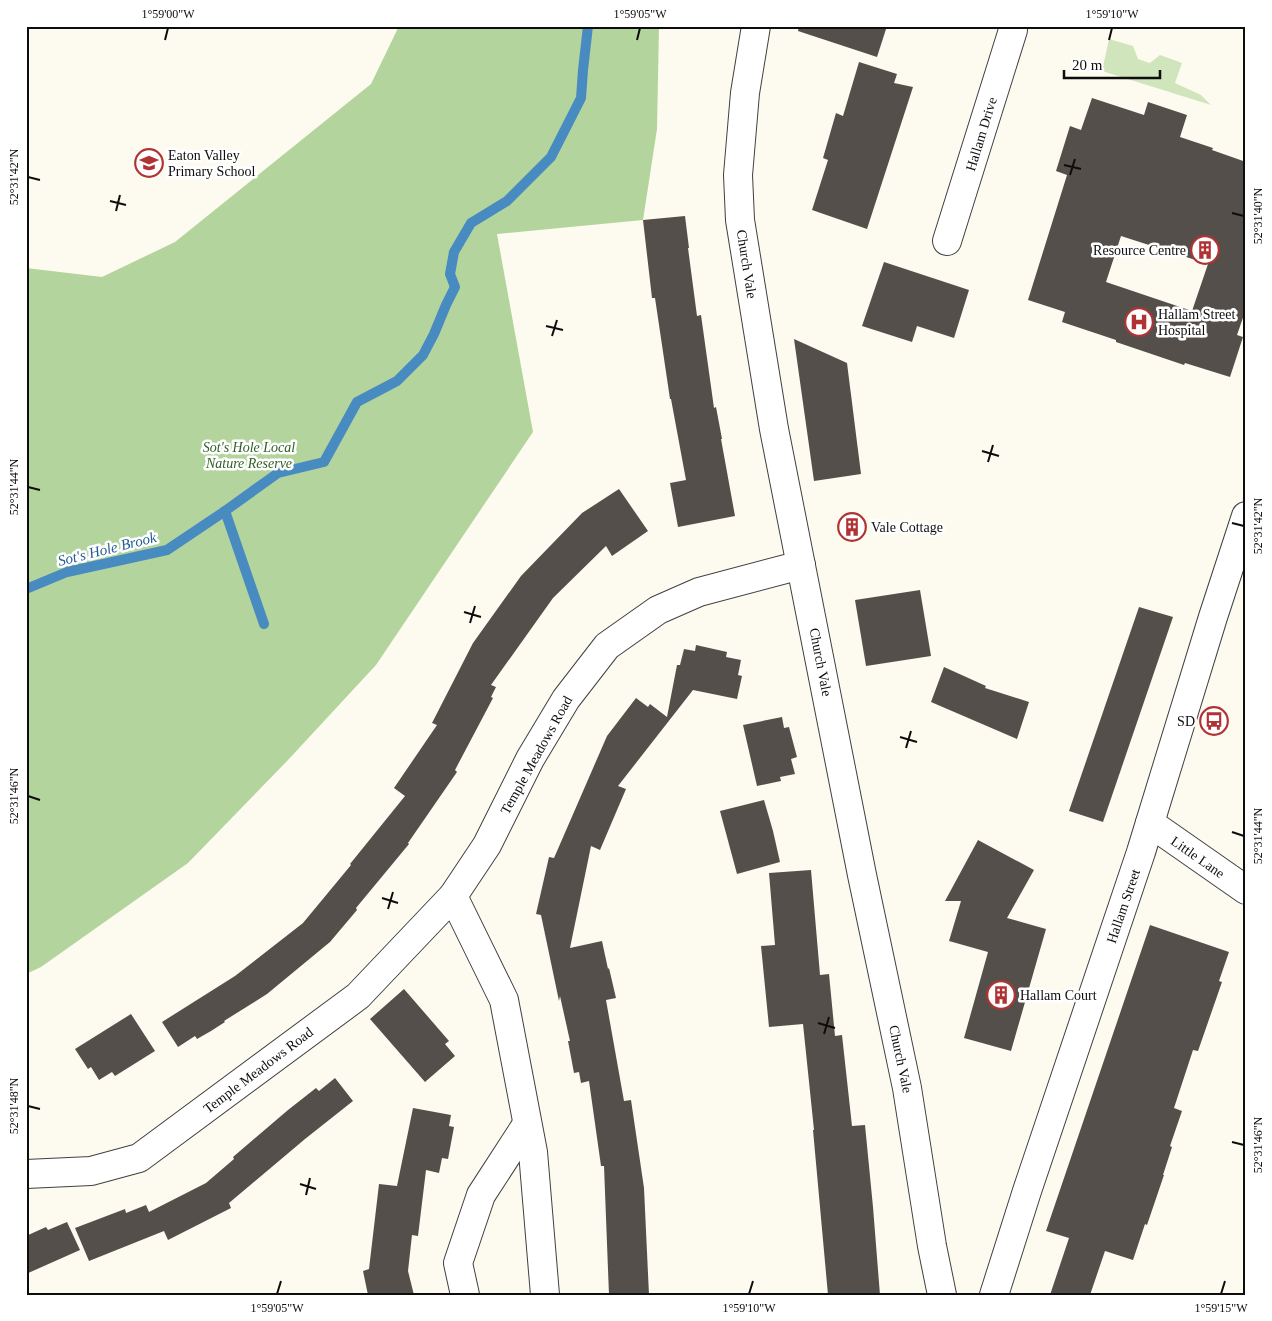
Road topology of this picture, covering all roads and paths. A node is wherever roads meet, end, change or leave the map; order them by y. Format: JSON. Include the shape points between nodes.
{"nodes":[{"id":1,"x":756,"y":26,"type":"edge"},
{"id":2,"x":1012,"y":26,"type":"edge"},
{"id":3,"x":947,"y":241,"type":"dead end"},
{"id":4,"x":1246,"y":516,"type":"edge"},
{"id":5,"x":801,"y":565,"type":"junction"},
{"id":6,"x":1150,"y":822,"type":"junction"},
{"id":7,"x":1246,"y":890,"type":"edge"},
{"id":8,"x":453,"y":896,"type":"junction"},
{"id":9,"x":527,"y":1124,"type":"junction"},
{"id":10,"x":26,"y":1174,"type":"edge"},
{"id":11,"x":465,"y":1295,"type":"edge"},
{"id":12,"x":545,"y":1295,"type":"edge"},
{"id":13,"x":942,"y":1295,"type":"edge"},
{"id":14,"x":994,"y":1295,"type":"edge"}],
"edges":[{"from":1,"to":5,"type":"street","name":"Church Vale","via":[[745,93],[738,175],[740,220],[774,429]]},
{"from":2,"to":3,"type":"street","name":"Hallam Drive"},
{"from":4,"to":6,"type":"street","name":"Hallam Street"},
{"from":5,"to":8,"type":"street","name":"Temple Meadows Road","via":[[699,592],[658,610],[607,646],[566,698],[530,759],[487,845]]},
{"from":5,"to":13,"type":"street","name":"Church Vale","via":[[907,1088]]},
{"from":6,"to":7,"type":"street","name":"Little Lane"},
{"from":6,"to":14,"type":"street","name":"Hallam Street"},
{"from":8,"to":9,"type":"street","via":[[504,1000]]},
{"from":8,"to":10,"type":"street","name":"Temple Meadows Road","via":[[358,996],[139,1158],[91,1171]]},
{"from":9,"to":11,"type":"street","via":[[480,1195],[458,1263]]},
{"from":9,"to":12,"type":"street","via":[[533,1152]]}]}
